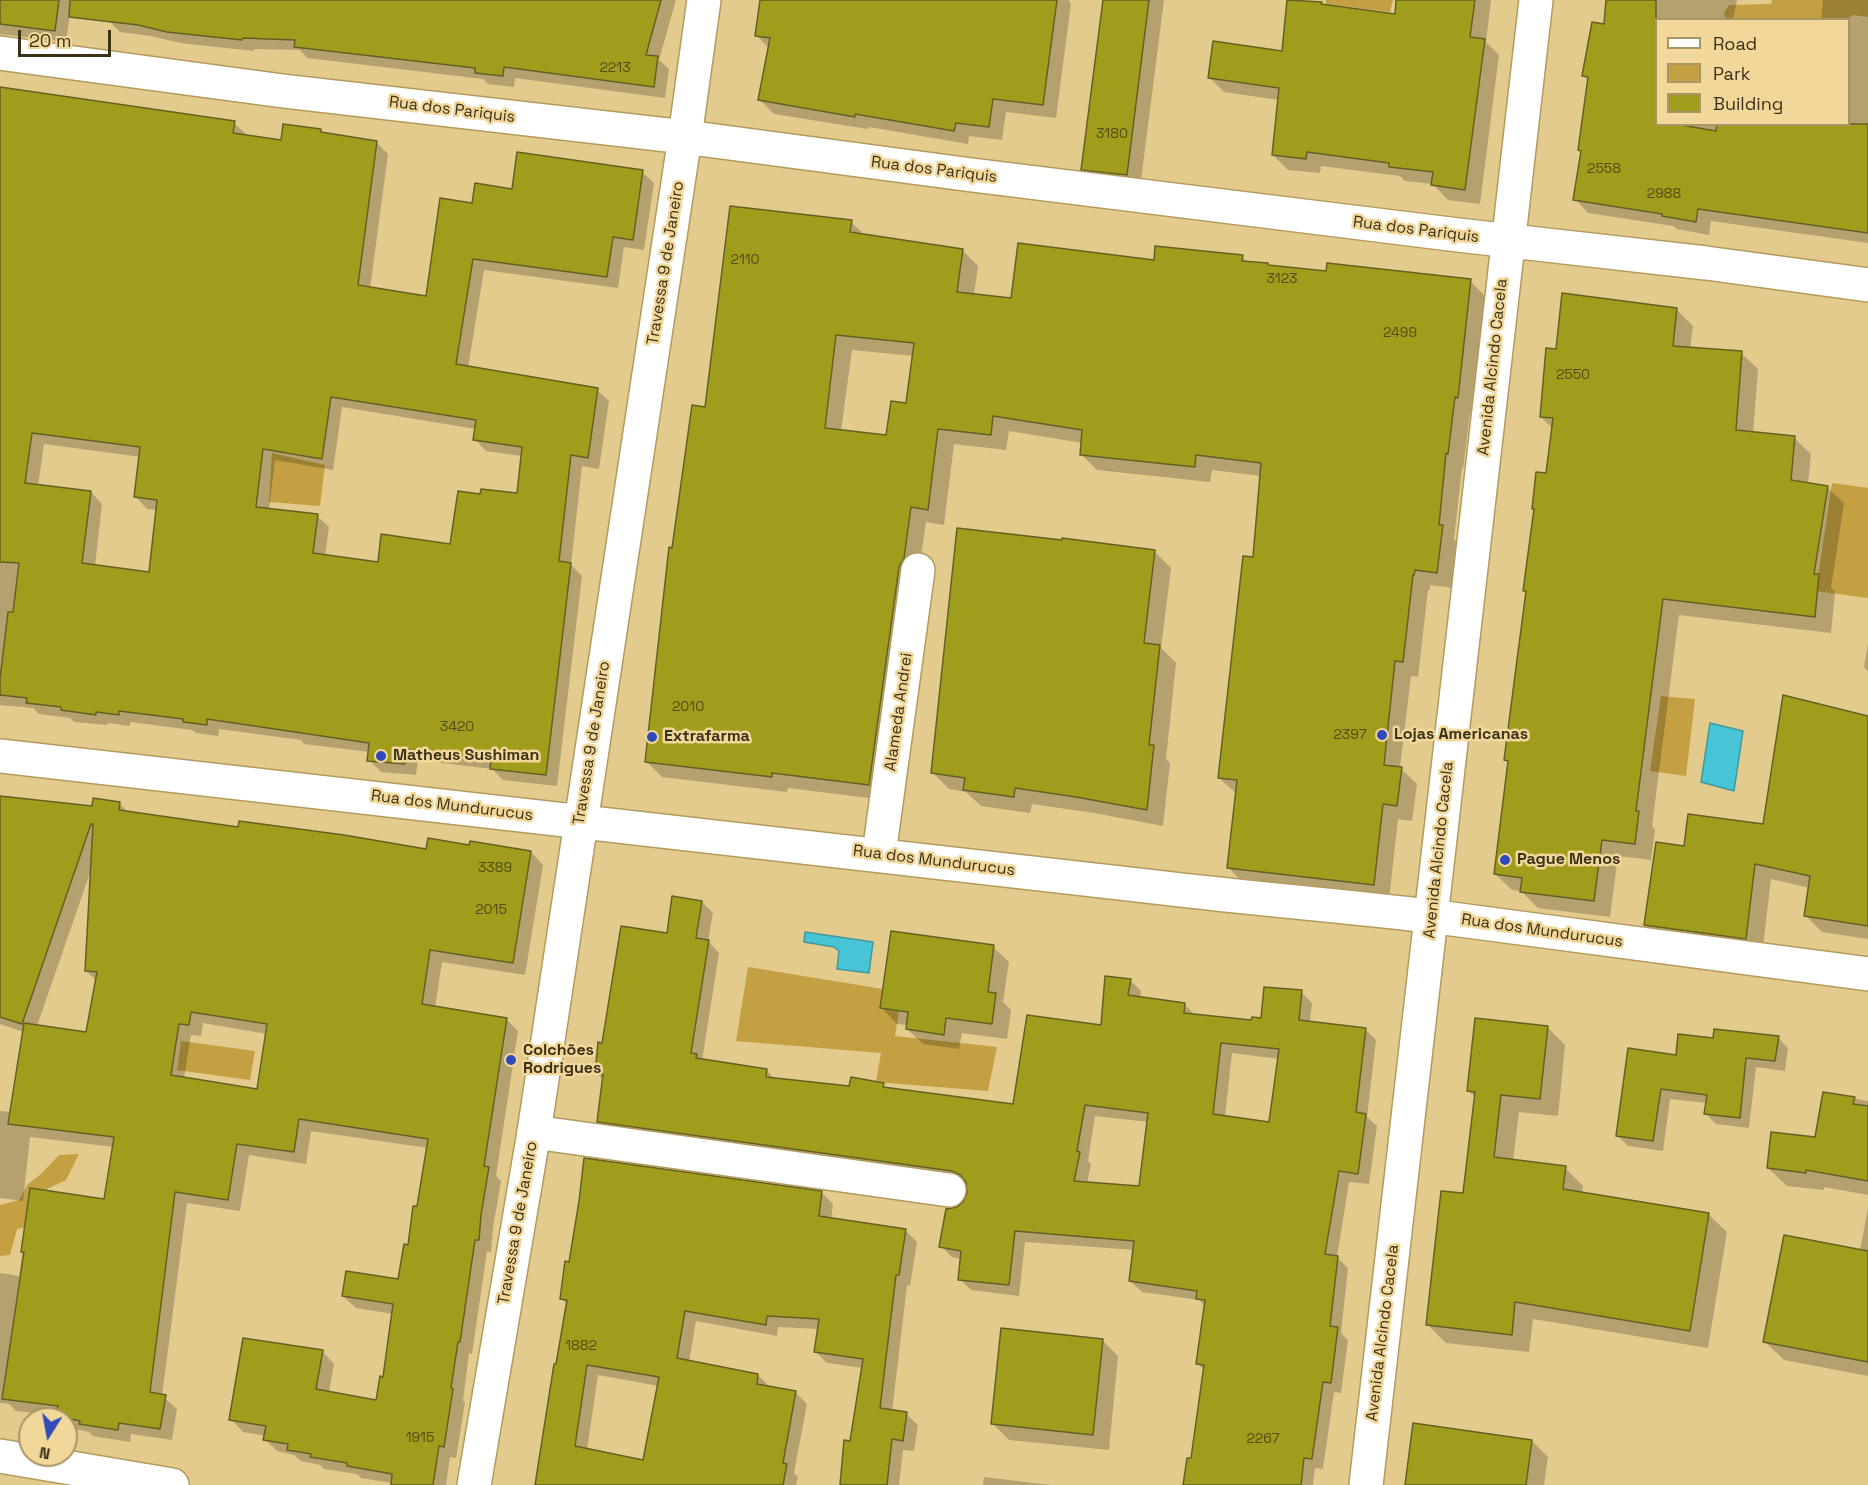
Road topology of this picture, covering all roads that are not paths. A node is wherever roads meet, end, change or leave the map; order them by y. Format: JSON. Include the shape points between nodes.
{"nodes":[{"id":1,"x":704,"y":0,"type":"edge"},
{"id":2,"x":1536,"y":0,"type":"edge"},
{"id":3,"x":0,"y":53,"type":"edge"},
{"id":4,"x":685,"y":137,"type":"junction"},
{"id":5,"x":1507,"y":241,"type":"junction"},
{"id":6,"x":1868,"y":285,"type":"edge"},
{"id":7,"x":918,"y":570,"type":"dead end"},
{"id":8,"x":0,"y":756,"type":"edge"},
{"id":9,"x":580,"y":821,"type":"junction"},
{"id":10,"x":879,"y":854,"type":"junction"},
{"id":11,"x":1432,"y":917,"type":"junction"},
{"id":12,"x":1868,"y":974,"type":"edge"},
{"id":13,"x":534,"y":1132,"type":"junction"},
{"id":14,"x":949,"y":1190,"type":"dead end"},
{"id":15,"x":0,"y":1456,"type":"edge"},
{"id":16,"x":57,"y":1475,"type":"edge"},
{"id":17,"x":172,"y":1485,"type":"edge"},
{"id":18,"x":474,"y":1485,"type":"edge"},
{"id":19,"x":1366,"y":1485,"type":"edge"}],
"edges":[{"from":1,"to":4,"type":"street","name":"Travessa 9 de Janeiro"},
{"from":2,"to":5,"type":"street","name":"Avenida Alcindo Cacela"},
{"from":3,"to":4,"type":"street","name":"Rua dos Pariquis","via":[[283,91]]},
{"from":4,"to":5,"type":"street","name":"Rua dos Pariquis"},
{"from":4,"to":9,"type":"street","name":"Travessa 9 de Janeiro"},
{"from":5,"to":6,"type":"street","name":"Rua dos Pariquis"},
{"from":5,"to":11,"type":"street","name":"Avenida Alcindo Cacela"},
{"from":7,"to":10,"type":"street","name":"Alameda Andrei"},
{"from":8,"to":9,"type":"street","name":"Rua dos Mundurucus"},
{"from":9,"to":10,"type":"street","name":"Rua dos Mundurucus"},
{"from":9,"to":13,"type":"street","name":"Travessa 9 de Janeiro"},
{"from":10,"to":11,"type":"street","name":"Rua dos Mundurucus"},
{"from":11,"to":12,"type":"street","name":"Rua dos Mundurucus"},
{"from":11,"to":19,"type":"street","name":"Avenida Alcindo Cacela"},
{"from":13,"to":14,"type":"street"},
{"from":13,"to":18,"type":"street","name":"Travessa 9 de Janeiro"},
{"from":15,"to":16,"type":"street"},
{"from":16,"to":17,"type":"street"}]}
